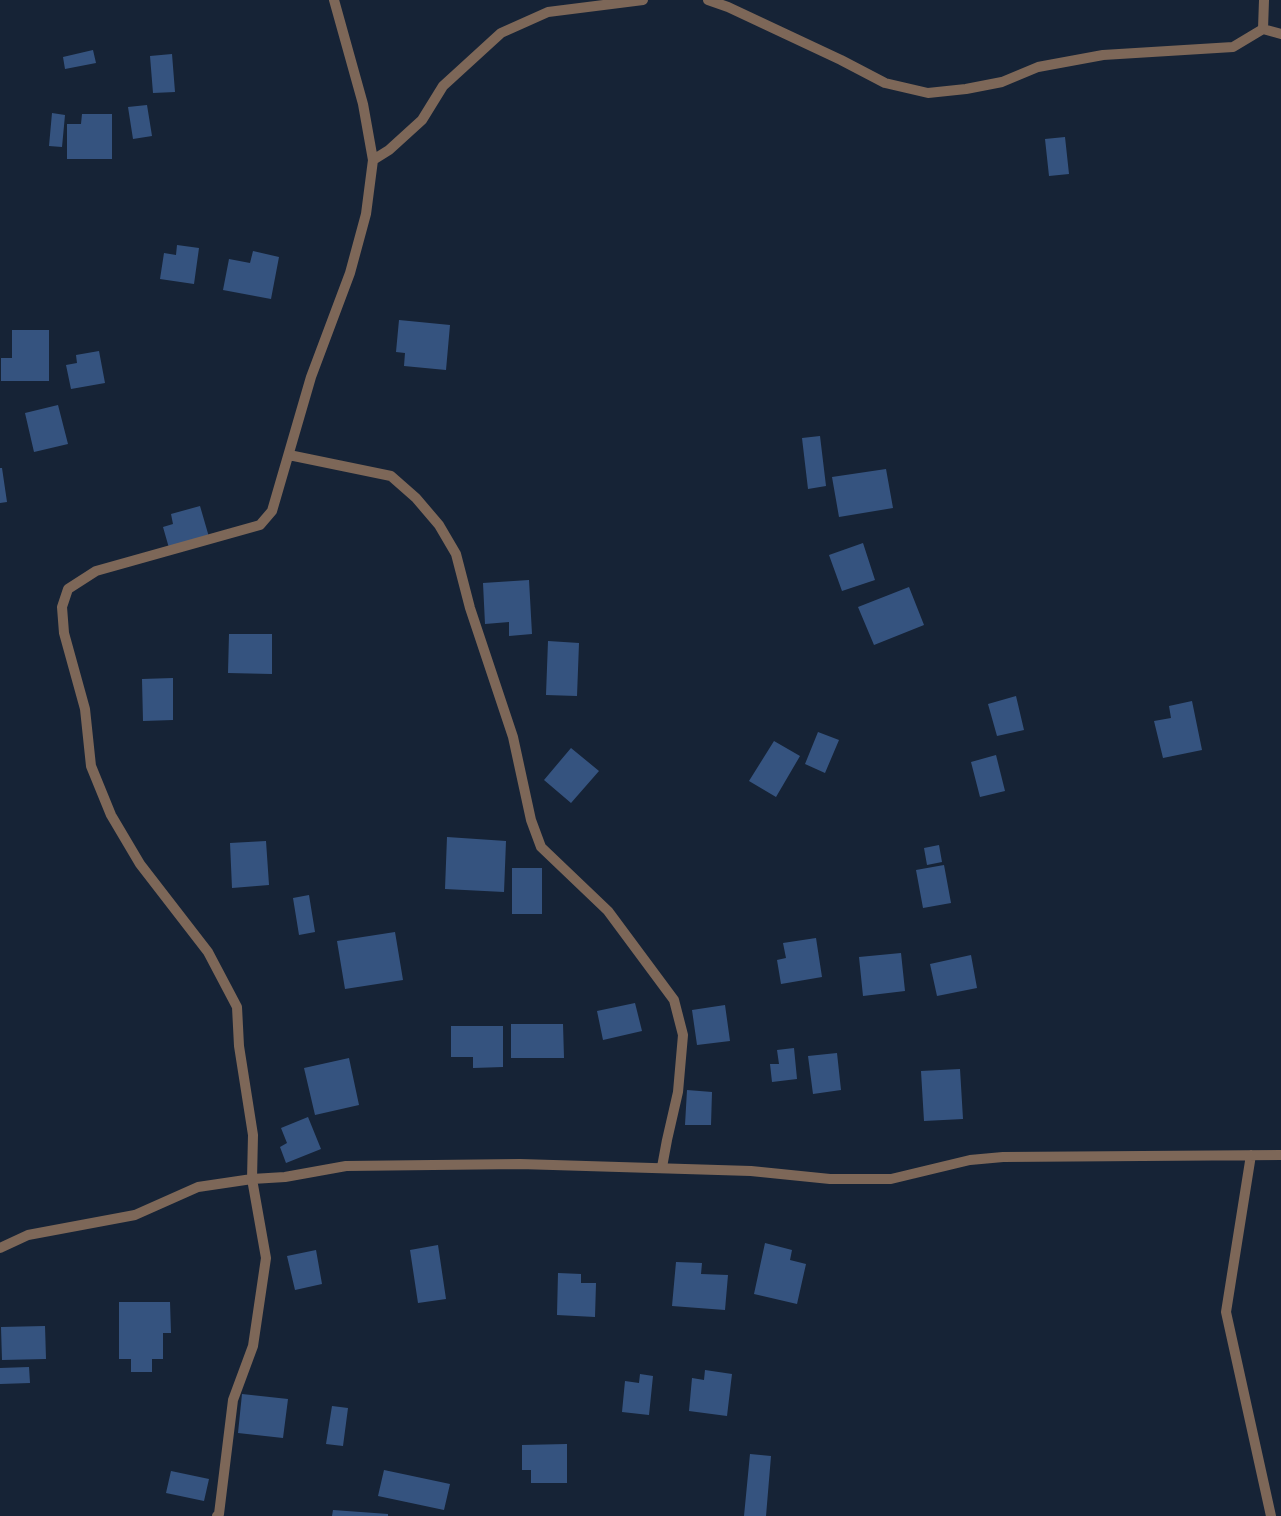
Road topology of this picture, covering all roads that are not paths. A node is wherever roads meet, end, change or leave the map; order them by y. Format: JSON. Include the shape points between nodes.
{"nodes":[{"id":1,"x":334,"y":0,"type":"edge"},
{"id":2,"x":643,"y":0,"type":"edge"},
{"id":3,"x":708,"y":0,"type":"edge"},
{"id":4,"x":1264,"y":0,"type":"edge"},
{"id":5,"x":1263,"y":29,"type":"junction"},
{"id":6,"x":1281,"y":34,"type":"edge"},
{"id":7,"x":373,"y":160,"type":"junction"},
{"id":8,"x":289,"y":455,"type":"junction"},
{"id":9,"x":1251,"y":1155,"type":"junction"},
{"id":10,"x":1281,"y":1155,"type":"edge"},
{"id":11,"x":662,"y":1167,"type":"junction"},
{"id":12,"x":252,"y":1179,"type":"junction"},
{"id":13,"x":0,"y":1248,"type":"edge"},
{"id":14,"x":217,"y":1516,"type":"edge"},
{"id":15,"x":1271,"y":1516,"type":"edge"}],
"edges":[{"from":1,"to":7,"type":"street","via":[[362,104]]},
{"from":2,"to":7,"type":"street","via":[[548,12],[502,33],[443,86],[422,120]]},
{"from":3,"to":5,"type":"street","via":[[885,83],[928,93],[1002,82],[1038,67],[1103,55],[1233,47]]},
{"from":4,"to":5,"type":"street"},
{"from":5,"to":6,"type":"street"},
{"from":7,"to":8,"type":"street","via":[[366,214],[350,273],[312,377]]},
{"from":8,"to":11,"type":"street","via":[[391,476],[439,525],[456,554],[470,608],[513,737],[531,820],[541,847],[608,911],[674,1000],[683,1034],[678,1092]]},
{"from":8,"to":12,"type":"street","via":[[272,511],[260,526],[96,571],[68,589],[62,608],[64,633],[86,709],[91,766],[111,815],[140,864],[208,952],[237,1007],[239,1046],[253,1134]]},
{"from":9,"to":10,"type":"street"},
{"from":9,"to":11,"type":"street","via":[[1003,1157],[970,1160],[891,1178],[830,1179]]},
{"from":9,"to":15,"type":"street","via":[[1226,1312]]},
{"from":11,"to":12,"type":"street","via":[[520,1164],[346,1166],[285,1177]]},
{"from":12,"to":13,"type":"street","via":[[198,1187],[135,1215],[28,1235]]},
{"from":12,"to":14,"type":"street","via":[[266,1258],[253,1346],[233,1400]]}]}
